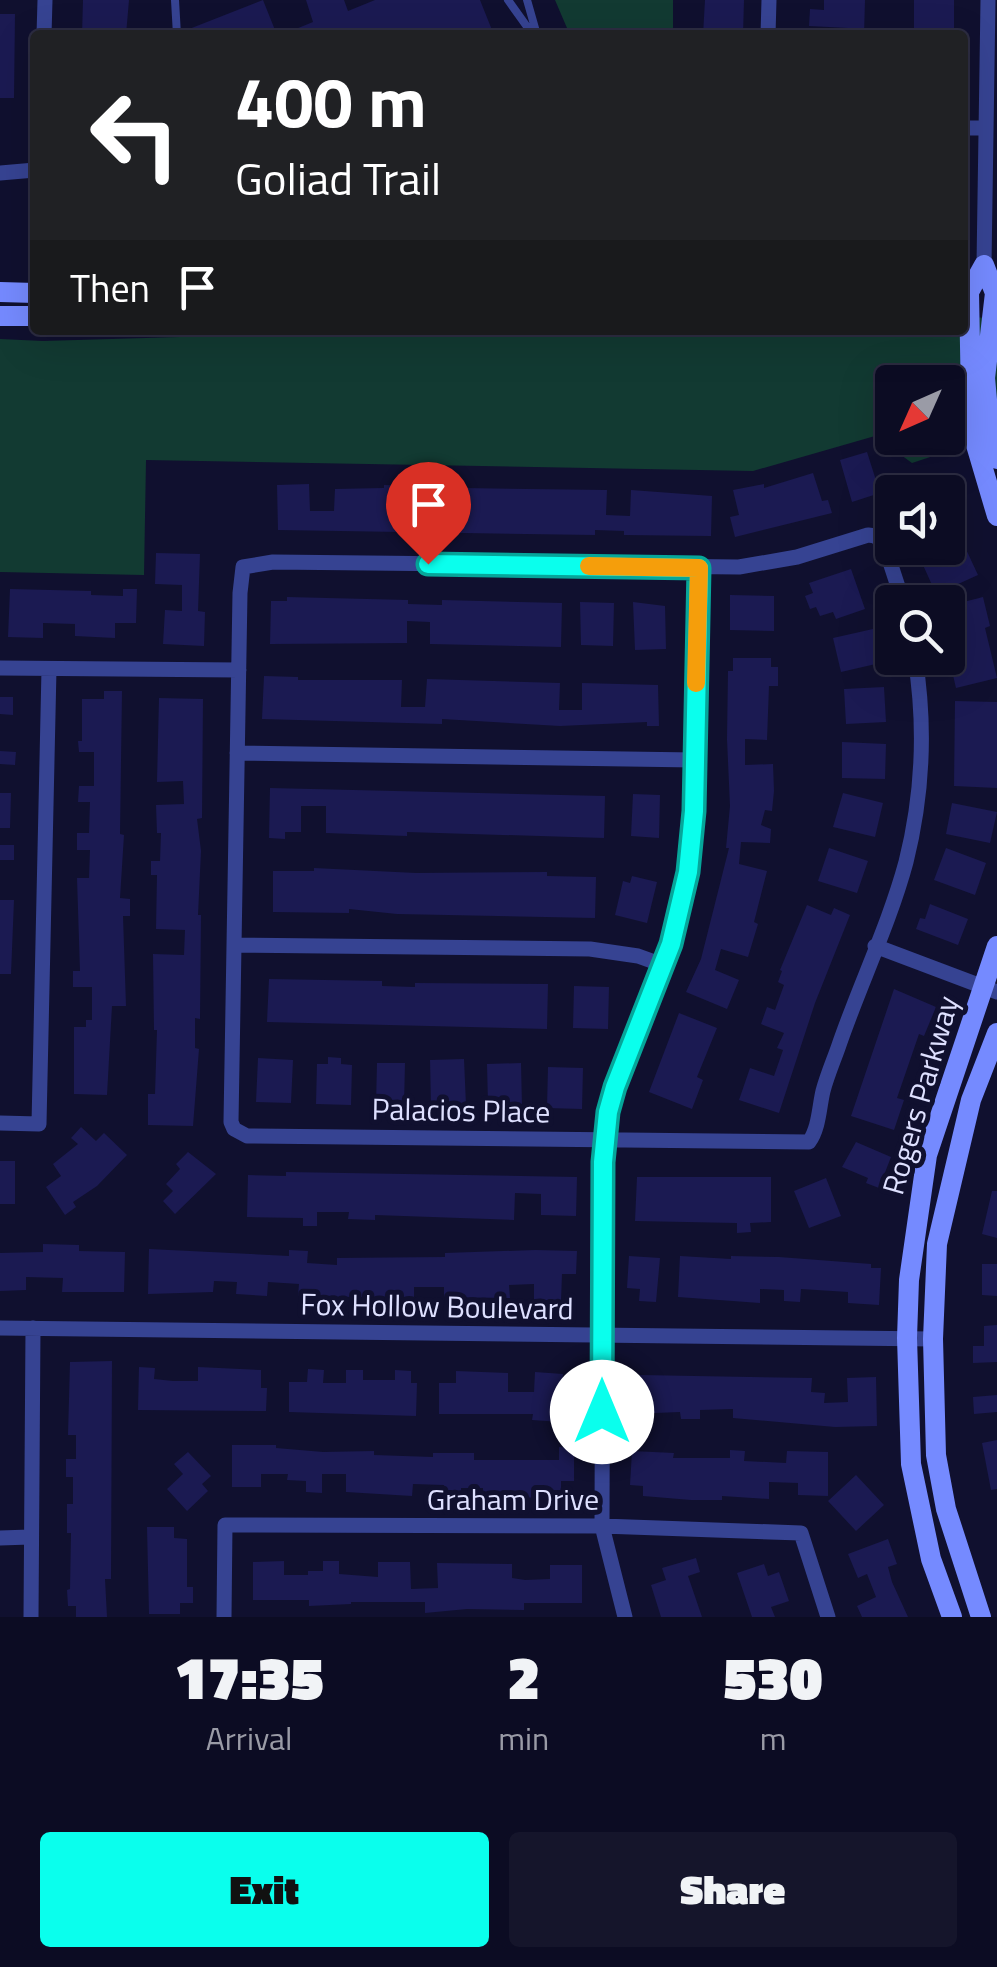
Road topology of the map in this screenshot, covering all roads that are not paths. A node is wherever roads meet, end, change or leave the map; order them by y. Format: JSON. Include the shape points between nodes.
{"nodes":[{"id":1,"x":45,"y":0,"type":"edge"},
{"id":2,"x":175,"y":0,"type":"edge"},
{"id":3,"x":508,"y":0,"type":"edge"},
{"id":4,"x":527,"y":0,"type":"edge"},
{"id":5,"x":769,"y":0,"type":"edge"},
{"id":6,"x":988,"y":0,"type":"edge"},
{"id":7,"x":44,"y":30,"type":"edge"},
{"id":8,"x":177,"y":30,"type":"edge"},
{"id":9,"x":531,"y":30,"type":"edge"},
{"id":10,"x":534,"y":30,"type":"edge"},
{"id":11,"x":768,"y":30,"type":"edge"},
{"id":12,"x":968,"y":128,"type":"edge"},
{"id":13,"x":986,"y":128,"type":"junction"},
{"id":14,"x":30,"y":170,"type":"edge"},
{"id":15,"x":0,"y":173,"type":"edge"},
{"id":16,"x":991,"y":266,"type":"edge"},
{"id":17,"x":968,"y":290,"type":"edge"},
{"id":18,"x":0,"y":292,"type":"edge"},
{"id":19,"x":968,"y":292,"type":"edge"},
{"id":20,"x":996,"y":292,"type":"edge"},
{"id":21,"x":30,"y":293,"type":"edge"},
{"id":22,"x":0,"y":316,"type":"edge"},
{"id":23,"x":30,"y":316,"type":"edge"},
{"id":24,"x":968,"y":331,"type":"edge"},
{"id":25,"x":997,"y":459,"type":"edge"},
{"id":26,"x":997,"y":516,"type":"edge"},
{"id":27,"x":699,"y":568,"type":"junction"},
{"id":28,"x":898,"y":585,"type":"edge"},
{"id":29,"x":0,"y":668,"type":"edge"},
{"id":30,"x":49,"y":669,"type":"junction"},
{"id":31,"x":238,"y":670,"type":"junction"},
{"id":32,"x":917,"y":675,"type":"edge"},
{"id":33,"x":237,"y":753,"type":"junction"},
{"id":34,"x":695,"y":760,"type":"junction"},
{"id":35,"x":234,"y":945,"type":"junction"},
{"id":36,"x":876,"y":946,"type":"junction"},
{"id":37,"x":997,"y":946,"type":"edge"},
{"id":38,"x":663,"y":965,"type":"junction"},
{"id":39,"x":990,"y":989,"type":"edge"},
{"id":40,"x":997,"y":1032,"type":"edge"},
{"id":41,"x":0,"y":1123,"type":"edge"},
{"id":42,"x":606,"y":1140,"type":"junction"},
{"id":43,"x":0,"y":1328,"type":"edge"},
{"id":44,"x":33,"y":1328,"type":"junction"},
{"id":45,"x":602,"y":1335,"type":"junction"},
{"id":46,"x":906,"y":1338,"type":"junction"},
{"id":47,"x":933,"y":1339,"type":"junction"},
{"id":48,"x":602,"y":1526,"type":"junction"},
{"id":49,"x":30,"y":1537,"type":"junction"},
{"id":50,"x":0,"y":1538,"type":"edge"},
{"id":51,"x":31,"y":1617,"type":"edge"},
{"id":52,"x":224,"y":1617,"type":"edge"},
{"id":53,"x":625,"y":1617,"type":"edge"},
{"id":54,"x":828,"y":1617,"type":"edge"},
{"id":55,"x":952,"y":1617,"type":"edge"},
{"id":56,"x":980,"y":1617,"type":"edge"}],
"edges":[{"from":1,"to":7,"type":"street"},
{"from":2,"to":8,"type":"lane"},
{"from":3,"to":9,"type":"lane"},
{"from":4,"to":10,"type":"lane"},
{"from":5,"to":11,"type":"street"},
{"from":6,"to":13,"type":"street"},
{"from":12,"to":13,"type":"street"},
{"from":13,"to":16,"type":"street"},
{"from":14,"to":15,"type":"street"},
{"from":16,"to":17,"type":"street"},
{"from":16,"to":20,"type":"street"},
{"from":18,"to":21,"type":"street"},
{"from":19,"to":20,"type":"street"},
{"from":20,"to":25,"type":"street","via":[[985,378]]},
{"from":22,"to":23,"type":"street"},
{"from":24,"to":26,"type":"street","via":[[972,410]]},
{"from":27,"to":28,"type":"street","via":[[762,564],[868,535],[886,548]]},
{"from":27,"to":31,"type":"street","via":[[273,562],[243,567]]},
{"from":27,"to":34,"type":"street"},
{"from":29,"to":30,"type":"street"},
{"from":30,"to":31,"type":"street"},
{"from":30,"to":41,"type":"street","via":[[39,1124]]},
{"from":31,"to":33,"type":"street"},
{"from":32,"to":36,"type":"street","via":[[919,793],[905,866]]},
{"from":33,"to":34,"type":"street"},
{"from":33,"to":35,"type":"street"},
{"from":34,"to":38,"type":"street","via":[[688,872]]},
{"from":35,"to":38,"type":"street","via":[[590,948]]},
{"from":35,"to":42,"type":"street","name":"Palacios Place","via":[[231,1122],[247,1136]]},
{"from":36,"to":39,"type":"street"},
{"from":36,"to":42,"type":"street","name":"Palacios Place","via":[[809,1142]]},
{"from":37,"to":39,"type":"street","name":"Rogers Parkway"},
{"from":38,"to":42,"type":"street","via":[[615,1087]]},
{"from":39,"to":46,"type":"street","name":"Rogers Parkway","via":[[942,1105],[923,1175]]},
{"from":40,"to":47,"type":"street","name":"Rogers Parkway","via":[[971,1100],[937,1244]]},
{"from":42,"to":45,"type":"street"},
{"from":43,"to":44,"type":"street","name":"Fox Hollow Boulevard"},
{"from":44,"to":45,"type":"street","name":"Fox Hollow Boulevard"},
{"from":44,"to":49,"type":"street"},
{"from":45,"to":46,"type":"street","name":"Fox Hollow Boulevard"},
{"from":45,"to":48,"type":"street"},
{"from":46,"to":47,"type":"street","name":"Fox Hollow Boulevard"},
{"from":46,"to":55,"type":"street","name":"Rogers Parkway","via":[[911,1464]]},
{"from":47,"to":56,"type":"street","name":"Rogers Parkway","via":[[936,1455]]},
{"from":48,"to":52,"type":"street","name":"Graham Drive","via":[[225,1525]]},
{"from":48,"to":53,"type":"street"},
{"from":48,"to":54,"type":"street","name":"Graham Drive","via":[[801,1533]]},
{"from":49,"to":50,"type":"street"},
{"from":49,"to":51,"type":"street"}]}
